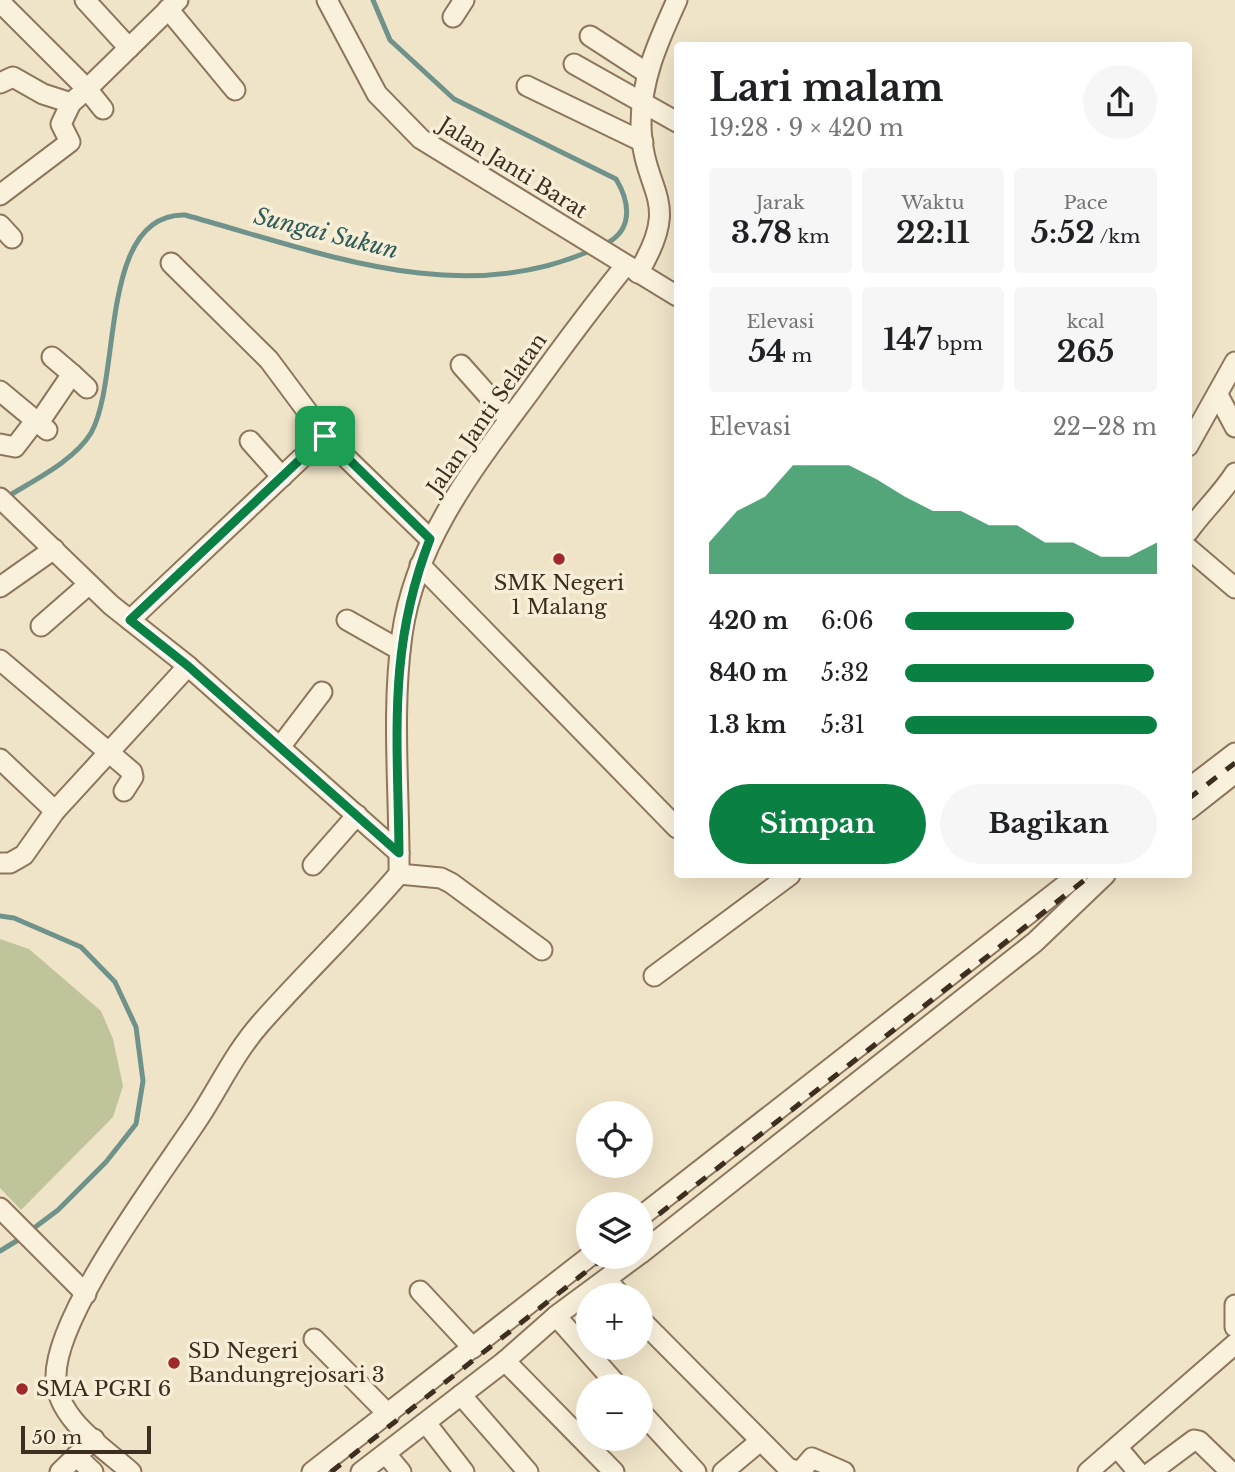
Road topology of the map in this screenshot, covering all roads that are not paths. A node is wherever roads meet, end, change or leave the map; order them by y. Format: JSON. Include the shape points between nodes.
{"nodes":[{"id":1,"x":85,"y":0,"type":"edge"},
{"id":2,"x":327,"y":0,"type":"edge"},
{"id":3,"x":464,"y":0,"type":"edge"},
{"id":4,"x":677,"y":0,"type":"edge"},
{"id":5,"x":0,"y":2,"type":"edge"},
{"id":6,"x":173,"y":3,"type":"edge"},
{"id":7,"x":453,"y":17,"type":"dead end"},
{"id":8,"x":590,"y":36,"type":"dead end"},
{"id":9,"x":129,"y":48,"type":"junction"},
{"id":10,"x":573,"y":64,"type":"dead end"},
{"id":11,"x":647,"y":73,"type":"junction"},
{"id":12,"x":0,"y":83,"type":"edge"},
{"id":13,"x":527,"y":86,"type":"dead end"},
{"id":14,"x":87,"y":89,"type":"junction"},
{"id":15,"x":235,"y":90,"type":"dead end"},
{"id":16,"x":71,"y":103,"type":"junction"},
{"id":17,"x":644,"y":104,"type":"junction"},
{"id":18,"x":103,"y":109,"type":"dead end"},
{"id":19,"x":674,"y":120,"type":"edge"},
{"id":20,"x":643,"y":142,"type":"junction"},
{"id":21,"x":0,"y":195,"type":"edge"},
{"id":22,"x":171,"y":262,"type":"dead end"},
{"id":23,"x":627,"y":266,"type":"junction"},
{"id":24,"x":674,"y":294,"type":"edge"},
{"id":25,"x":52,"y":357,"type":"dead end"},
{"id":26,"x":1235,"y":362,"type":"edge"},
{"id":27,"x":461,"y":365,"type":"dead end"},
{"id":28,"x":72,"y":374,"type":"junction"},
{"id":29,"x":87,"y":388,"type":"dead end"},
{"id":30,"x":0,"y":391,"type":"edge"},
{"id":31,"x":1218,"y":395,"type":"junction"},
{"id":32,"x":509,"y":419,"type":"junction"},
{"id":33,"x":40,"y":425,"type":"junction"},
{"id":34,"x":1235,"y":427,"type":"edge"},
{"id":35,"x":325,"y":436,"type":"junction"},
{"id":36,"x":1192,"y":439,"type":"edge"},
{"id":37,"x":250,"y":441,"type":"dead end"},
{"id":38,"x":0,"y":444,"type":"edge"},
{"id":39,"x":1235,"y":473,"type":"edge"},
{"id":40,"x":282,"y":477,"type":"junction"},
{"id":41,"x":0,"y":498,"type":"edge"},
{"id":42,"x":1192,"y":526,"type":"edge"},
{"id":43,"x":430,"y":539,"type":"junction"},
{"id":44,"x":54,"y":549,"type":"junction"},
{"id":45,"x":1192,"y":551,"type":"edge"},
{"id":46,"x":420,"y":565,"type":"junction"},
{"id":47,"x":88,"y":585,"type":"junction"},
{"id":48,"x":0,"y":587,"type":"edge"},
{"id":49,"x":1235,"y":588,"type":"edge"},
{"id":50,"x":130,"y":620,"type":"junction"},
{"id":51,"x":347,"y":620,"type":"dead end"},
{"id":52,"x":41,"y":626,"type":"dead end"},
{"id":53,"x":400,"y":650,"type":"junction"},
{"id":54,"x":0,"y":660,"type":"edge"},
{"id":55,"x":188,"y":666,"type":"junction"},
{"id":56,"x":322,"y":692,"type":"dead end"},
{"id":57,"x":280,"y":747,"type":"junction"},
{"id":58,"x":109,"y":752,"type":"junction"},
{"id":59,"x":1235,"y":753,"type":"edge"},
{"id":60,"x":0,"y":759,"type":"edge"},
{"id":61,"x":1235,"y":773,"type":"edge"},
{"id":62,"x":1192,"y":786,"type":"edge"},
{"id":63,"x":124,"y":791,"type":"dead end"},
{"id":64,"x":1192,"y":807,"type":"edge"},
{"id":65,"x":55,"y":811,"type":"junction"},
{"id":66,"x":357,"y":815,"type":"junction"},
{"id":67,"x":674,"y":825,"type":"edge"},
{"id":68,"x":399,"y":853,"type":"junction"},
{"id":69,"x":0,"y":863,"type":"edge"},
{"id":70,"x":313,"y":865,"type":"dead end"},
{"id":71,"x":398,"y":874,"type":"junction"},
{"id":72,"x":786,"y":878,"type":"edge"},
{"id":73,"x":1074,"y":878,"type":"edge"},
{"id":74,"x":1102,"y":878,"type":"edge"},
{"id":75,"x":542,"y":950,"type":"dead end"},
{"id":76,"x":654,"y":976,"type":"dead end"},
{"id":77,"x":653,"y":1207,"type":"edge"},
{"id":78,"x":0,"y":1208,"type":"edge"},
{"id":79,"x":653,"y":1244,"type":"edge"},
{"id":80,"x":576,"y":1267,"type":"edge"},
{"id":81,"x":628,"y":1269,"type":"edge"},
{"id":82,"x":617,"y":1283,"type":"edge"},
{"id":83,"x":420,"y":1291,"type":"dead end"},
{"id":84,"x":86,"y":1294,"type":"junction"},
{"id":85,"x":1235,"y":1305,"type":"edge"},
{"id":86,"x":576,"y":1307,"type":"edge"},
{"id":87,"x":556,"y":1317,"type":"junction"},
{"id":88,"x":1235,"y":1327,"type":"edge"},
{"id":89,"x":653,"y":1332,"type":"edge"},
{"id":90,"x":314,"y":1339,"type":"dead end"},
{"id":91,"x":1235,"y":1344,"type":"edge"},
{"id":92,"x":473,"y":1348,"type":"junction"},
{"id":93,"x":505,"y":1361,"type":"junction"},
{"id":94,"x":607,"y":1374,"type":"edge"},
{"id":95,"x":461,"y":1395,"type":"junction"},
{"id":96,"x":389,"y":1415,"type":"junction"},
{"id":97,"x":426,"y":1423,"type":"junction"},
{"id":98,"x":653,"y":1424,"type":"edge"},
{"id":99,"x":94,"y":1438,"type":"junction"},
{"id":100,"x":759,"y":1442,"type":"junction"},
{"id":101,"x":1117,"y":1447,"type":"junction"},
{"id":102,"x":386,"y":1454,"type":"junction"},
{"id":103,"x":76,"y":1456,"type":"junction"},
{"id":104,"x":117,"y":1468,"type":"edge"},
{"id":105,"x":60,"y":1472,"type":"edge"},
{"id":106,"x":93,"y":1472,"type":"edge"},
{"id":107,"x":312,"y":1472,"type":"edge"},
{"id":108,"x":361,"y":1472,"type":"edge"},
{"id":109,"x":401,"y":1472,"type":"edge"},
{"id":110,"x":464,"y":1472,"type":"edge"},
{"id":111,"x":528,"y":1472,"type":"edge"},
{"id":112,"x":614,"y":1472,"type":"edge"},
{"id":113,"x":696,"y":1472,"type":"edge"},
{"id":114,"x":723,"y":1472,"type":"edge"},
{"id":115,"x":844,"y":1472,"type":"edge"},
{"id":116,"x":1088,"y":1472,"type":"edge"},
{"id":117,"x":1138,"y":1472,"type":"edge"},
{"id":118,"x":1151,"y":1472,"type":"edge"},
{"id":119,"x":1231,"y":1472,"type":"edge"}],
"edges":[{"from":1,"to":9,"type":"street"},
{"from":2,"to":23,"type":"street","name":"Jalan Janti Barat","via":[[367,78],[402,122],[451,160]]},
{"from":3,"to":7,"type":"street"},
{"from":4,"to":11,"type":"street","name":"Jalan Janti Selatan"},
{"from":5,"to":14,"type":"street"},
{"from":6,"to":9,"type":"street"},
{"from":6,"to":15,"type":"street"},
{"from":8,"to":11,"type":"street"},
{"from":9,"to":14,"type":"street"},
{"from":10,"to":17,"type":"street"},
{"from":11,"to":17,"type":"street","name":"Jalan Janti Selatan"},
{"from":12,"to":16,"type":"street","via":[[13,77]]},
{"from":13,"to":20,"type":"street"},
{"from":14,"to":16,"type":"street"},
{"from":14,"to":18,"type":"street"},
{"from":16,"to":21,"type":"street","via":[[61,124],[70,142]]},
{"from":17,"to":19,"type":"street"},
{"from":17,"to":20,"type":"street","name":"Jalan Janti Selatan"},
{"from":20,"to":23,"type":"street","name":"Jalan Janti Selatan","via":[[662,211],[660,231]]},
{"from":22,"to":35,"type":"street","via":[[269,360]]},
{"from":23,"to":24,"type":"street","name":"Jalan Janti Barat"},
{"from":23,"to":32,"type":"street","name":"Jalan Janti Selatan"},
{"from":25,"to":28,"type":"street"},
{"from":26,"to":31,"type":"street"},
{"from":27,"to":32,"type":"street"},
{"from":28,"to":29,"type":"street"},
{"from":28,"to":33,"type":"street"},
{"from":30,"to":33,"type":"street"},
{"from":31,"to":34,"type":"street"},
{"from":31,"to":36,"type":"street"},
{"from":32,"to":43,"type":"street","name":"Jalan Janti Selatan"},
{"from":33,"to":38,"type":"street","via":[[15,447]]},
{"from":35,"to":40,"type":"street"},
{"from":35,"to":43,"type":"street"},
{"from":37,"to":40,"type":"street"},
{"from":39,"to":42,"type":"street"},
{"from":40,"to":50,"type":"street"},
{"from":41,"to":44,"type":"street"},
{"from":43,"to":46,"type":"street","name":"Jalan Janti Selatan"},
{"from":44,"to":47,"type":"street"},
{"from":44,"to":48,"type":"street"},
{"from":45,"to":49,"type":"street"},
{"from":46,"to":53,"type":"street","name":"Jalan Janti Selatan"},
{"from":46,"to":67,"type":"street"},
{"from":47,"to":50,"type":"street"},
{"from":47,"to":52,"type":"street"},
{"from":50,"to":55,"type":"street"},
{"from":51,"to":53,"type":"street"},
{"from":53,"to":68,"type":"street","name":"Jalan Janti Selatan","via":[[396,703]]},
{"from":54,"to":58,"type":"street"},
{"from":55,"to":57,"type":"street"},
{"from":55,"to":58,"type":"street"},
{"from":56,"to":57,"type":"street"},
{"from":57,"to":66,"type":"street"},
{"from":58,"to":63,"type":"street","via":[[133,774]]},
{"from":58,"to":65,"type":"street"},
{"from":59,"to":62,"type":"street"},
{"from":60,"to":65,"type":"street"},
{"from":61,"to":64,"type":"street"},
{"from":65,"to":69,"type":"street","via":[[24,855]]},
{"from":66,"to":68,"type":"street"},
{"from":66,"to":70,"type":"street"},
{"from":68,"to":71,"type":"street","name":"Jalan Janti Selatan"},
{"from":71,"to":75,"type":"street","via":[[442,878]]},
{"from":71,"to":84,"type":"street","via":[[246,1042]]},
{"from":72,"to":76,"type":"street"},
{"from":73,"to":77,"type":"street"},
{"from":74,"to":79,"type":"street","via":[[1035,942]]},
{"from":78,"to":84,"type":"street"},
{"from":80,"to":92,"type":"street"},
{"from":81,"to":82,"type":"street"},
{"from":83,"to":92,"type":"street"},
{"from":84,"to":99,"type":"street","via":[[65,1332],[55,1382],[68,1413]]},
{"from":85,"to":88,"type":"street"},
{"from":86,"to":87,"type":"street"},
{"from":87,"to":93,"type":"street"},
{"from":87,"to":94,"type":"street"},
{"from":89,"to":100,"type":"street"},
{"from":90,"to":96,"type":"street"},
{"from":91,"to":101,"type":"street"},
{"from":92,"to":96,"type":"street"},
{"from":93,"to":95,"type":"street"},
{"from":93,"to":112,"type":"street"},
{"from":95,"to":97,"type":"street"},
{"from":95,"to":111,"type":"street"},
{"from":96,"to":107,"type":"street"},
{"from":97,"to":102,"type":"street"},
{"from":97,"to":110,"type":"street"},
{"from":98,"to":113,"type":"street"},
{"from":99,"to":103,"type":"street"},
{"from":99,"to":104,"type":"street"},
{"from":100,"to":114,"type":"street"},
{"from":100,"to":115,"type":"street","via":[[788,1468],[800,1472],[812,1458]]},
{"from":101,"to":116,"type":"street"},
{"from":101,"to":117,"type":"street"},
{"from":102,"to":108,"type":"street"},
{"from":102,"to":109,"type":"street"},
{"from":103,"to":105,"type":"street"},
{"from":103,"to":106,"type":"street"},
{"from":118,"to":119,"type":"street","via":[[1194,1440]]}]}
